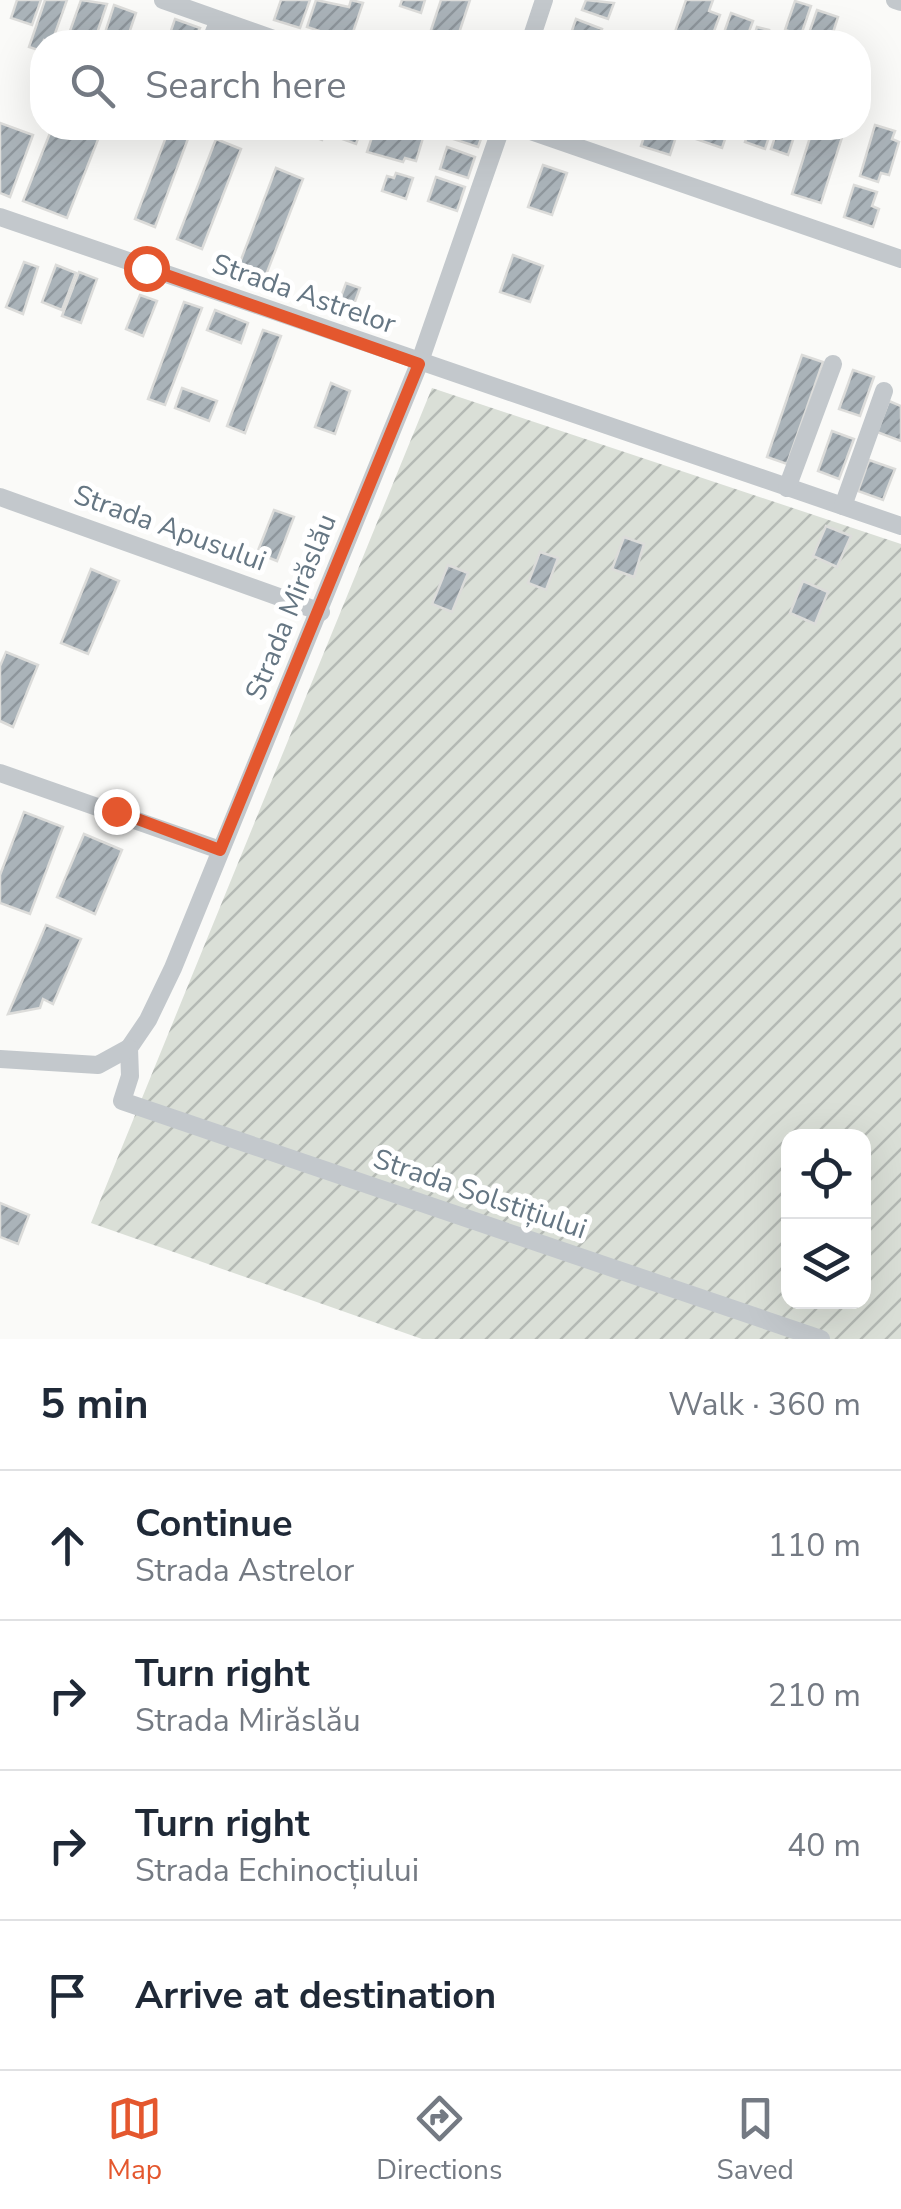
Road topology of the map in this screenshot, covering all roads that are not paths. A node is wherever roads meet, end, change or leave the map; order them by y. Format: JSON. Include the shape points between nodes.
{"nodes":[{"id":1,"x":163,"y":0,"type":"edge"},
{"id":2,"x":544,"y":0,"type":"edge"},
{"id":3,"x":219,"y":20,"type":"junction"},
{"id":4,"x":215,"y":30,"type":"edge"},
{"id":5,"x":248,"y":30,"type":"edge"},
{"id":6,"x":534,"y":30,"type":"edge"},
{"id":7,"x":498,"y":140,"type":"edge"},
{"id":8,"x":557,"y":140,"type":"edge"},
{"id":9,"x":0,"y":217,"type":"edge"},
{"id":10,"x":901,"y":259,"type":"edge"},
{"id":11,"x":419,"y":364,"type":"junction"},
{"id":12,"x":833,"y":364,"type":"dead end"},
{"id":13,"x":884,"y":391,"type":"dead end"},
{"id":14,"x":788,"y":488,"type":"junction"},
{"id":15,"x":0,"y":496,"type":"edge"},
{"id":16,"x":843,"y":506,"type":"junction"},
{"id":17,"x":901,"y":526,"type":"edge"},
{"id":18,"x":321,"y":612,"type":"junction"},
{"id":19,"x":0,"y":772,"type":"edge"},
{"id":20,"x":220,"y":850,"type":"junction"},
{"id":21,"x":129,"y":1048,"type":"junction"},
{"id":22,"x":0,"y":1058,"type":"edge"},
{"id":23,"x":122,"y":1101,"type":"joint"},
{"id":24,"x":821,"y":1339,"type":"edge"}],
"edges":[{"from":1,"to":3,"type":"street"},
{"from":2,"to":6,"type":"street"},
{"from":3,"to":4,"type":"street"},
{"from":3,"to":5,"type":"street"},
{"from":7,"to":11,"type":"street","name":"Strada Mirăslău"},
{"from":8,"to":10,"type":"street"},
{"from":9,"to":11,"type":"street","name":"Strada Astrelor"},
{"from":11,"to":14,"type":"street","name":"Strada Astrelor"},
{"from":11,"to":18,"type":"street","name":"Strada Mirăslău"},
{"from":12,"to":14,"type":"street"},
{"from":13,"to":16,"type":"street"},
{"from":14,"to":16,"type":"street","name":"Strada Astrelor"},
{"from":15,"to":18,"type":"street","name":"Strada Apusului"},
{"from":16,"to":17,"type":"street","name":"Strada Astrelor"},
{"from":18,"to":20,"type":"street","name":"Strada Mirăslău"},
{"from":19,"to":20,"type":"street"},
{"from":20,"to":21,"type":"street","name":"Strada Mirăslău","via":[[173,968]]},
{"from":21,"to":22,"type":"street","via":[[98,1065]]},
{"from":21,"to":23,"type":"street","name":"Strada Mirăslău"},
{"from":23,"to":24,"type":"street","name":"Strada Solstițiului"}]}
